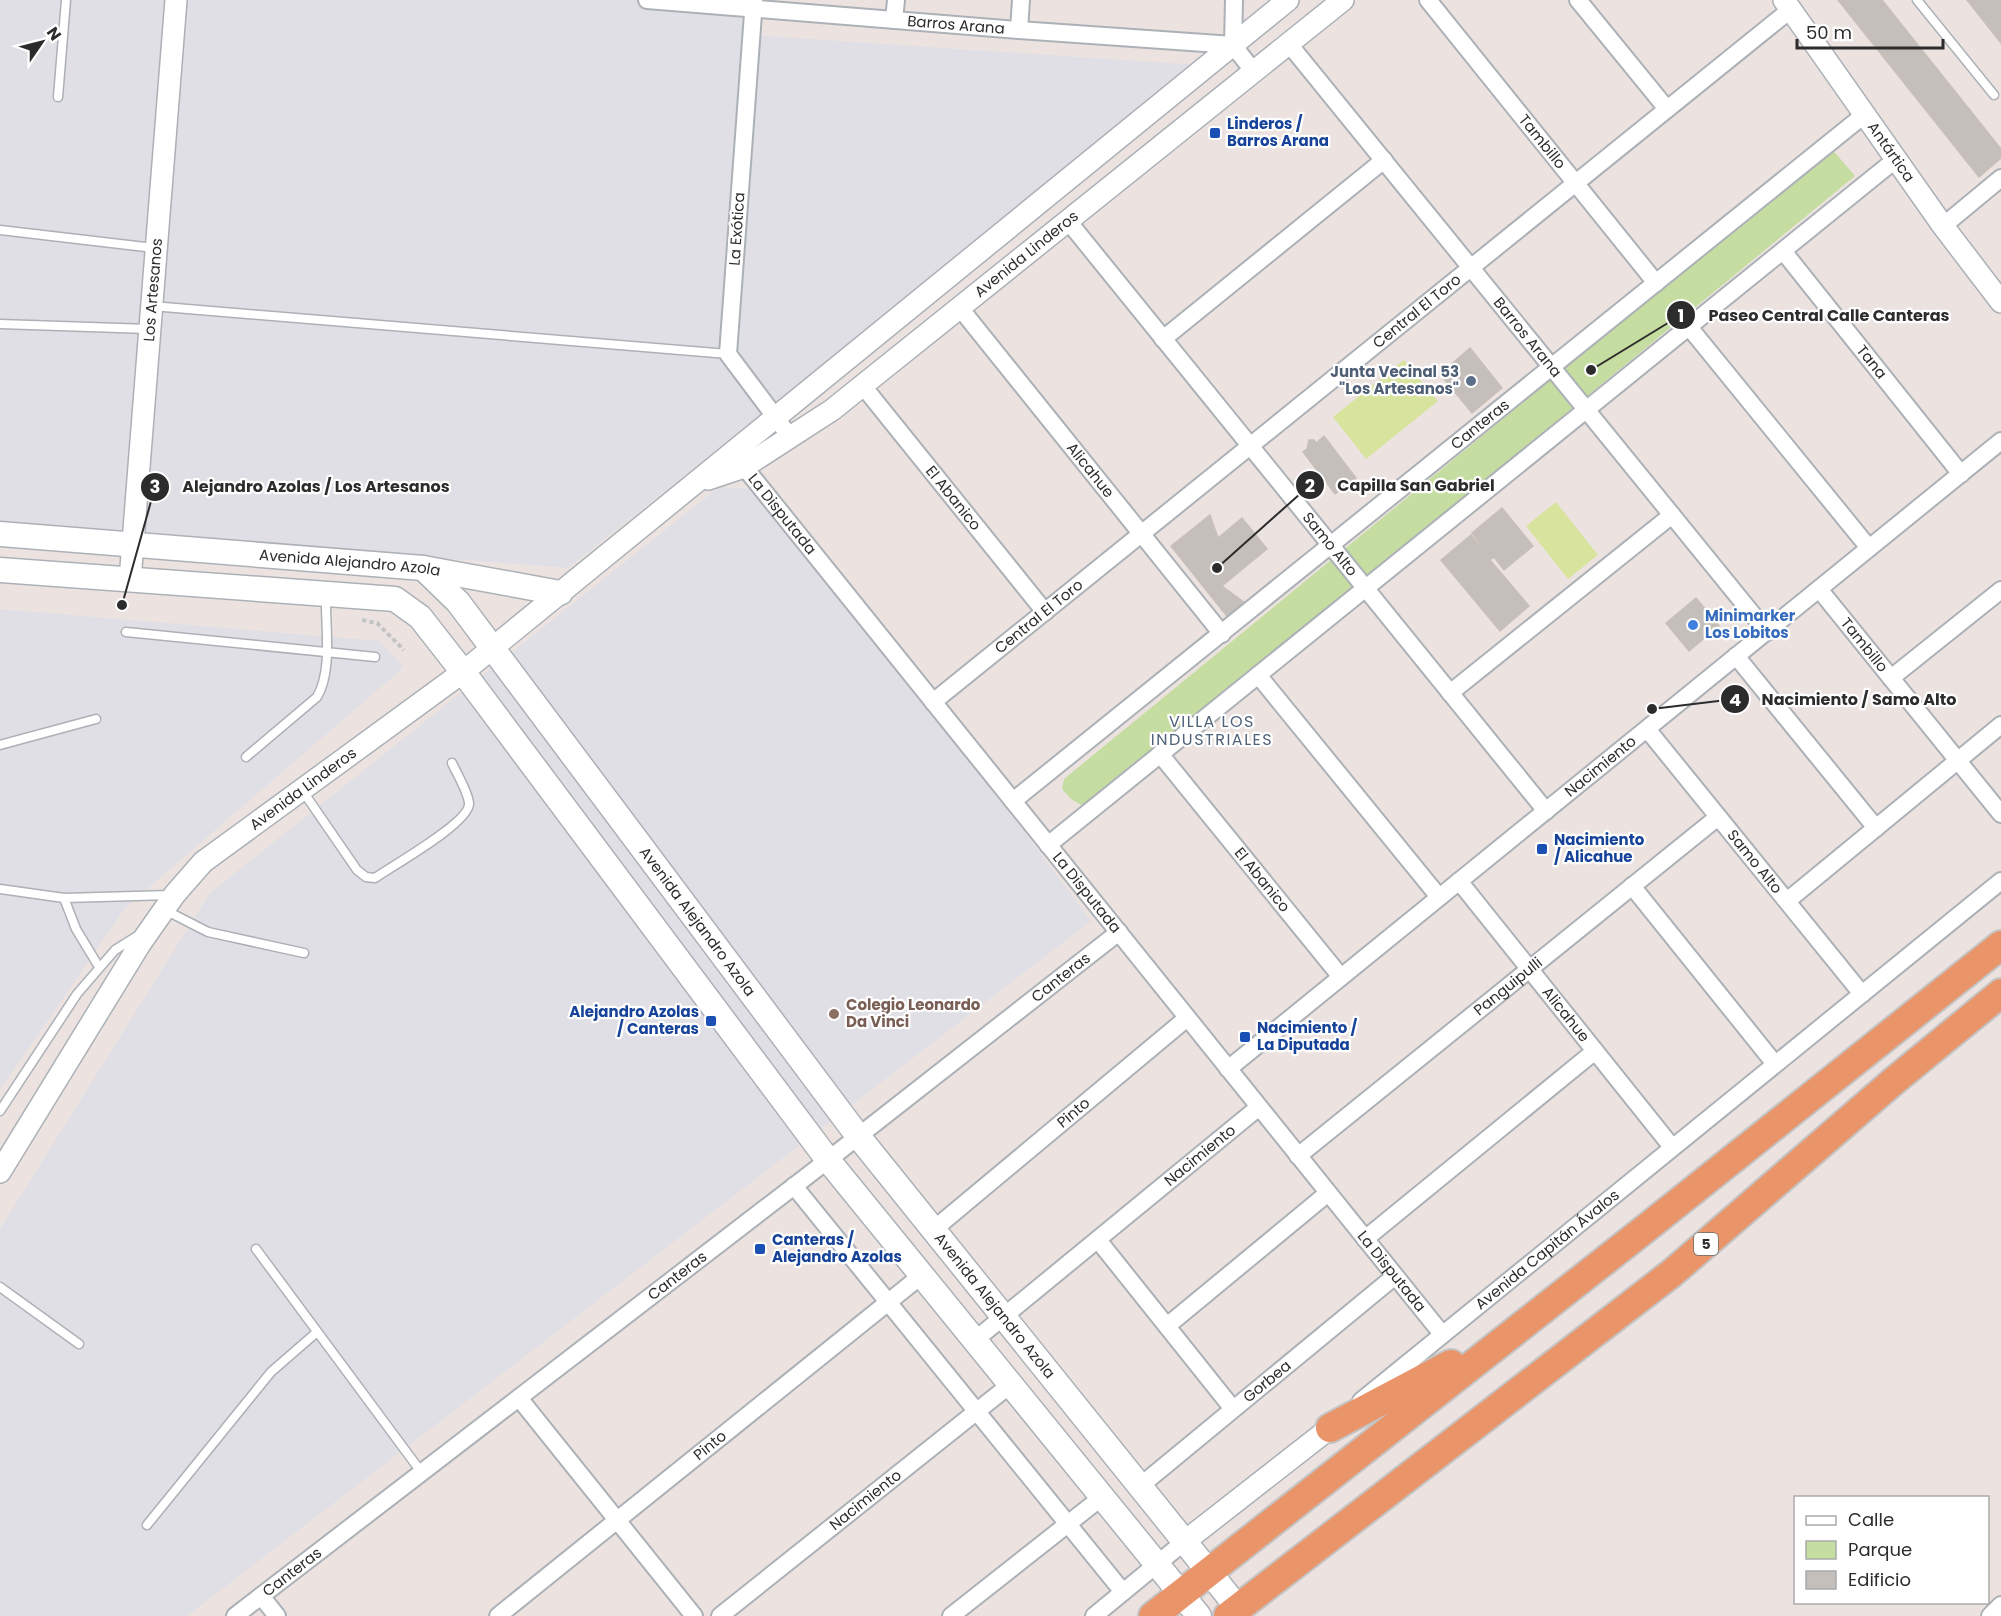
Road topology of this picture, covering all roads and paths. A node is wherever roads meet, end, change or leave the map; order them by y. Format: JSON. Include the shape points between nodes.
{"nodes":[{"id":1,"x":66,"y":0,"type":"edge"},
{"id":2,"x":176,"y":0,"type":"edge"},
{"id":3,"x":647,"y":0,"type":"edge"},
{"id":4,"x":896,"y":0,"type":"edge"},
{"id":5,"x":1021,"y":0,"type":"edge"},
{"id":6,"x":1234,"y":0,"type":"edge"},
{"id":7,"x":1288,"y":0,"type":"edge"},
{"id":8,"x":1343,"y":0,"type":"edge"},
{"id":9,"x":1428,"y":0,"type":"edge"},
{"id":10,"x":1578,"y":0,"type":"edge"},
{"id":11,"x":1917,"y":0,"type":"edge"},
{"id":12,"x":753,"y":4,"type":"edge"},
{"id":13,"x":1787,"y":5,"type":"edge"},
{"id":14,"x":894,"y":20,"type":"junction"},
{"id":15,"x":1019,"y":30,"type":"junction"},
{"id":16,"x":1289,"y":44,"type":"junction"},
{"id":17,"x":1233,"y":45,"type":"junction"},
{"id":18,"x":1254,"y":72,"type":"junction"},
{"id":19,"x":1994,"y":95,"type":"dead end"},
{"id":20,"x":58,"y":97,"type":"dead end"},
{"id":21,"x":1667,"y":109,"type":"junction"},
{"id":22,"x":1864,"y":115,"type":"junction"},
{"id":23,"x":1384,"y":160,"type":"junction"},
{"id":24,"x":1896,"y":160,"type":"junction"},
{"id":25,"x":2001,"y":178,"type":"edge"},
{"id":26,"x":1575,"y":183,"type":"junction"},
{"id":27,"x":1068,"y":221,"type":"junction"},
{"id":28,"x":1943,"y":226,"type":"junction"},
{"id":29,"x":0,"y":230,"type":"edge"},
{"id":30,"x":156,"y":249,"type":"junction"},
{"id":31,"x":1783,"y":251,"type":"junction"},
{"id":32,"x":1471,"y":267,"type":"junction"},
{"id":33,"x":1656,"y":283,"type":"junction"},
{"id":34,"x":2001,"y":302,"type":"edge"},
{"id":35,"x":151,"y":306,"type":"junction"},
{"id":36,"x":960,"y":308,"type":"junction"},
{"id":37,"x":0,"y":324,"type":"edge"},
{"id":38,"x":1689,"y":327,"type":"junction"},
{"id":39,"x":150,"y":329,"type":"junction"},
{"id":40,"x":1163,"y":339,"type":"junction"},
{"id":41,"x":728,"y":354,"type":"junction"},
{"id":42,"x":1552,"y":367,"type":"junction"},
{"id":43,"x":863,"y":386,"type":"junction"},
{"id":44,"x":1587,"y":409,"type":"junction"},
{"id":45,"x":775,"y":417,"type":"junction"},
{"id":46,"x":791,"y":438,"type":"junction"},
{"id":47,"x":2001,"y":441,"type":"edge"},
{"id":48,"x":1250,"y":446,"type":"junction"},
{"id":49,"x":738,"y":459,"type":"junction"},
{"id":50,"x":1961,"y":474,"type":"junction"},
{"id":51,"x":1672,"y":515,"type":"junction"},
{"id":52,"x":1141,"y":533,"type":"junction"},
{"id":53,"x":0,"y":534,"type":"edge"},
{"id":54,"x":1331,"y":545,"type":"junction"},
{"id":55,"x":133,"y":546,"type":"junction"},
{"id":56,"x":1869,"y":548,"type":"junction"},
{"id":57,"x":423,"y":568,"type":"junction"},
{"id":58,"x":0,"y":570,"type":"edge"},
{"id":59,"x":130,"y":580,"type":"junction"},
{"id":60,"x":1365,"y":588,"type":"junction"},
{"id":61,"x":1819,"y":589,"type":"junction"},
{"id":62,"x":2001,"y":590,"type":"edge"},
{"id":63,"x":560,"y":593,"type":"junction"},
{"id":64,"x":326,"y":594,"type":"junction"},
{"id":65,"x":1045,"y":612,"type":"junction"},
{"id":66,"x":126,"y":632,"type":"dead end"},
{"id":67,"x":1767,"y":632,"type":"junction"},
{"id":68,"x":1222,"y":634,"type":"junction"},
{"id":69,"x":492,"y":648,"type":"junction"},
{"id":70,"x":326,"y":651,"type":"junction"},
{"id":71,"x":1736,"y":656,"type":"junction"},
{"id":72,"x":375,"y":657,"type":"dead end"},
{"id":73,"x":463,"y":672,"type":"junction"},
{"id":74,"x":1258,"y":675,"type":"junction"},
{"id":75,"x":1891,"y":678,"type":"junction"},
{"id":76,"x":1450,"y":693,"type":"junction"},
{"id":77,"x":933,"y":702,"type":"junction"},
{"id":78,"x":96,"y":719,"type":"dead end"},
{"id":79,"x":2001,"y":725,"type":"edge"},
{"id":80,"x":1647,"y":729,"type":"junction"},
{"id":81,"x":0,"y":745,"type":"edge"},
{"id":82,"x":1160,"y":754,"type":"junction"},
{"id":83,"x":246,"y":757,"type":"dead end"},
{"id":84,"x":1958,"y":760,"type":"junction"},
{"id":85,"x":452,"y":763,"type":"dead end"},
{"id":86,"x":301,"y":789,"type":"junction"},
{"id":87,"x":1013,"y":801,"type":"junction"},
{"id":88,"x":1546,"y":811,"type":"junction"},
{"id":89,"x":2001,"y":814,"type":"edge"},
{"id":90,"x":1718,"y":817,"type":"junction"},
{"id":91,"x":1876,"y":828,"type":"junction"},
{"id":92,"x":1048,"y":844,"type":"junction"},
{"id":93,"x":1459,"y":881,"type":"junction"},
{"id":94,"x":2001,"y":881,"type":"edge"},
{"id":95,"x":1632,"y":886,"type":"junction"},
{"id":96,"x":0,"y":889,"type":"edge"},
{"id":97,"x":1439,"y":897,"type":"junction"},
{"id":98,"x":64,"y":898,"type":"junction"},
{"id":99,"x":1787,"y":901,"type":"junction"},
{"id":100,"x":169,"y":902,"type":"junction"},
{"id":101,"x":152,"y":928,"type":"junction"},
{"id":102,"x":1119,"y":933,"type":"junction"},
{"id":103,"x":2001,"y":945,"type":"edge"},
{"id":104,"x":304,"y":953,"type":"dead end"},
{"id":105,"x":99,"y":967,"type":"junction"},
{"id":106,"x":1530,"y":969,"type":"junction"},
{"id":107,"x":1341,"y":977,"type":"junction"},
{"id":108,"x":2001,"y":993,"type":"edge"},
{"id":109,"x":1862,"y":994,"type":"junction"},
{"id":110,"x":1187,"y":1018,"type":"junction"},
{"id":111,"x":1595,"y":1051,"type":"junction"},
{"id":112,"x":1775,"y":1064,"type":"junction"},
{"id":113,"x":1228,"y":1069,"type":"junction"},
{"id":114,"x":1259,"y":1107,"type":"junction"},
{"id":115,"x":0,"y":1111,"type":"edge"},
{"id":116,"x":858,"y":1137,"type":"junction"},
{"id":117,"x":1672,"y":1147,"type":"junction"},
{"id":118,"x":1298,"y":1156,"type":"junction"},
{"id":119,"x":828,"y":1160,"type":"junction"},
{"id":120,"x":0,"y":1172,"type":"edge"},
{"id":121,"x":794,"y":1186,"type":"junction"},
{"id":122,"x":1328,"y":1193,"type":"junction"},
{"id":123,"x":933,"y":1230,"type":"junction"},
{"id":124,"x":1365,"y":1239,"type":"junction"},
{"id":125,"x":1098,"y":1240,"type":"junction"},
{"id":126,"x":256,"y":1249,"type":"dead end"},
{"id":127,"x":922,"y":1275,"type":"junction"},
{"id":128,"x":1395,"y":1276,"type":"junction"},
{"id":129,"x":0,"y":1287,"type":"edge"},
{"id":130,"x":888,"y":1303,"type":"junction"},
{"id":131,"x":1003,"y":1317,"type":"junction"},
{"id":132,"x":1167,"y":1326,"type":"junction"},
{"id":133,"x":1514,"y":1331,"type":"junction"},
{"id":134,"x":317,"y":1332,"type":"junction"},
{"id":135,"x":1442,"y":1334,"type":"junction"},
{"id":136,"x":975,"y":1340,"type":"junction"},
{"id":137,"x":79,"y":1344,"type":"dead end"},
{"id":138,"x":1011,"y":1384,"type":"junction"},
{"id":139,"x":519,"y":1398,"type":"junction"},
{"id":140,"x":1233,"y":1409,"type":"junction"},
{"id":141,"x":976,"y":1412,"type":"junction"},
{"id":142,"x":1330,"y":1428,"type":"junction"},
{"id":143,"x":422,"y":1473,"type":"junction"},
{"id":144,"x":1139,"y":1486,"type":"junction"},
{"id":145,"x":1102,"y":1497,"type":"junction"},
{"id":146,"x":617,"y":1520,"type":"junction"},
{"id":147,"x":1067,"y":1524,"type":"junction"},
{"id":148,"x":147,"y":1525,"type":"dead end"},
{"id":149,"x":1184,"y":1542,"type":"junction"},
{"id":150,"x":1157,"y":1564,"type":"junction"},
{"id":151,"x":1208,"y":1572,"type":"junction"},
{"id":152,"x":1123,"y":1592,"type":"junction"},
{"id":153,"x":1181,"y":1593,"type":"junction"},
{"id":154,"x":261,"y":1596,"type":"junction"},
{"id":155,"x":2001,"y":1605,"type":"edge"},
{"id":156,"x":1233,"y":1612,"type":"edge"},
{"id":157,"x":235,"y":1616,"type":"edge"},
{"id":158,"x":277,"y":1616,"type":"edge"},
{"id":159,"x":498,"y":1616,"type":"edge"},
{"id":160,"x":694,"y":1616,"type":"edge"},
{"id":161,"x":720,"y":1616,"type":"edge"},
{"id":162,"x":951,"y":1616,"type":"edge"},
{"id":163,"x":1094,"y":1616,"type":"edge"},
{"id":164,"x":1153,"y":1616,"type":"edge"},
{"id":165,"x":1199,"y":1616,"type":"edge"},
{"id":166,"x":1990,"y":1616,"type":"edge"}],
"edges":[{"from":1,"to":20,"type":"lane"},
{"from":2,"to":30,"type":"street","name":"Los Artesanos"},
{"from":3,"to":12,"type":"street","name":"Barros Arana"},
{"from":4,"to":14,"type":"street"},
{"from":5,"to":15,"type":"street"},
{"from":6,"to":17,"type":"street"},
{"from":7,"to":17,"type":"street","name":"Avenida Linderos"},
{"from":8,"to":16,"type":"street","name":"Avenida Linderos"},
{"from":9,"to":26,"type":"street","name":"Tambillo"},
{"from":10,"to":21,"type":"street"},
{"from":11,"to":19,"type":"lane"},
{"from":12,"to":14,"type":"street","name":"Barros Arana"},
{"from":12,"to":41,"type":"street","name":"La Exótica"},
{"from":13,"to":21,"type":"street","name":"Central El Toro"},
{"from":13,"to":22,"type":"street","name":"Antártica"},
{"from":14,"to":15,"type":"street","name":"Barros Arana"},
{"from":15,"to":17,"type":"street","name":"Barros Arana"},
{"from":16,"to":18,"type":"street","name":"Avenida Linderos"},
{"from":16,"to":23,"type":"street","name":"Barros Arana"},
{"from":17,"to":18,"type":"street"},
{"from":17,"to":45,"type":"street","name":"Avenida Linderos"},
{"from":18,"to":27,"type":"street","name":"Avenida Linderos"},
{"from":21,"to":26,"type":"street","name":"Central El Toro"},
{"from":22,"to":24,"type":"street","name":"Antártica"},
{"from":22,"to":33,"type":"street","name":"Canteras"},
{"from":23,"to":32,"type":"street","name":"Barros Arana"},
{"from":23,"to":40,"type":"street"},
{"from":24,"to":28,"type":"street","name":"Antártica"},
{"from":24,"to":31,"type":"street"},
{"from":25,"to":28,"type":"street"},
{"from":26,"to":32,"type":"street","name":"Central El Toro"},
{"from":26,"to":33,"type":"street","name":"Tambillo"},
{"from":27,"to":36,"type":"street","name":"Avenida Linderos"},
{"from":27,"to":40,"type":"street","name":"Samo Alto"},
{"from":28,"to":34,"type":"street","name":"Antártica"},
{"from":29,"to":30,"type":"lane"},
{"from":30,"to":35,"type":"street","name":"Los Artesanos"},
{"from":31,"to":38,"type":"street"},
{"from":31,"to":50,"type":"street","name":"Tana"},
{"from":32,"to":42,"type":"street","name":"Barros Arana"},
{"from":32,"to":48,"type":"street","name":"Central El Toro"},
{"from":33,"to":42,"type":"street","name":"Canteras"},
{"from":35,"to":39,"type":"street","name":"Los Artesanos"},
{"from":35,"to":41,"type":"lane"},
{"from":36,"to":43,"type":"street","name":"Avenida Linderos"},
{"from":36,"to":52,"type":"street","name":"Alicahue"},
{"from":37,"to":39,"type":"lane"},
{"from":38,"to":44,"type":"street"},
{"from":38,"to":56,"type":"street"},
{"from":39,"to":55,"type":"street","name":"Los Artesanos"},
{"from":40,"to":48,"type":"street","name":"Samo Alto"},
{"from":41,"to":45,"type":"street"},
{"from":42,"to":44,"type":"street","name":"Barros Arana"},
{"from":42,"to":54,"type":"street","name":"Canteras"},
{"from":43,"to":46,"type":"street","name":"Avenida Linderos"},
{"from":43,"to":65,"type":"street","name":"El Abanico"},
{"from":44,"to":51,"type":"street","name":"Barros Arana"},
{"from":44,"to":60,"type":"street"},
{"from":45,"to":46,"type":"street"},
{"from":45,"to":49,"type":"street","name":"Avenida Linderos"},
{"from":46,"to":49,"type":"street","name":"Avenida Linderos"},
{"from":47,"to":50,"type":"street","name":"Nacimiento"},
{"from":48,"to":52,"type":"street","name":"Central El Toro"},
{"from":48,"to":54,"type":"street","name":"Samo Alto"},
{"from":49,"to":63,"type":"street","name":"Avenida Linderos","via":[[693,484]]},
{"from":49,"to":77,"type":"street","name":"La Disputada"},
{"from":50,"to":56,"type":"street","name":"Nacimiento"},
{"from":51,"to":67,"type":"street","name":"Barros Arana"},
{"from":51,"to":76,"type":"street"},
{"from":52,"to":65,"type":"street","name":"Central El Toro"},
{"from":52,"to":68,"type":"street","name":"Alicahue"},
{"from":53,"to":55,"type":"main road","name":"Avenida Alejandro Azola"},
{"from":54,"to":60,"type":"street","name":"Samo Alto"},
{"from":54,"to":68,"type":"street","name":"Canteras"},
{"from":55,"to":57,"type":"main road","name":"Avenida Alejandro Azola"},
{"from":55,"to":59,"type":"street","name":"Los Artesanos"},
{"from":56,"to":61,"type":"street","name":"Nacimiento"},
{"from":57,"to":63,"type":"main road"},
{"from":57,"to":69,"type":"main road","name":"Avenida Alejandro Azola","via":[[458,602]]},
{"from":58,"to":59,"type":"main road","name":"Avenida Alejandro Azola"},
{"from":59,"to":64,"type":"main road","name":"Avenida Alejandro Azola"},
{"from":60,"to":74,"type":"street"},
{"from":60,"to":76,"type":"street","name":"Samo Alto"},
{"from":61,"to":67,"type":"street","name":"Nacimiento"},
{"from":61,"to":75,"type":"street","name":"Tambillo"},
{"from":62,"to":75,"type":"street"},
{"from":63,"to":69,"type":"street","name":"Avenida Linderos"},
{"from":64,"to":70,"type":"lane"},
{"from":64,"to":73,"type":"main road","name":"Avenida Alejandro Azola","via":[[395,599],[420,617]]},
{"from":65,"to":77,"type":"street","name":"Central El Toro"},
{"from":66,"to":70,"type":"lane"},
{"from":67,"to":71,"type":"street","name":"Nacimiento"},
{"from":68,"to":87,"type":"street","name":"Canteras"},
{"from":69,"to":73,"type":"street","name":"Avenida Linderos"},
{"from":69,"to":116,"type":"main road","name":"Avenida Alejandro Azola"},
{"from":70,"to":72,"type":"lane"},
{"from":70,"to":83,"type":"lane","via":[[326,671],[317,697]]},
{"from":71,"to":80,"type":"street","name":"Nacimiento"},
{"from":71,"to":91,"type":"street"},
{"from":73,"to":86,"type":"street","name":"Avenida Linderos"},
{"from":73,"to":119,"type":"main road","name":"Avenida Alejandro Azola"},
{"from":74,"to":82,"type":"street"},
{"from":74,"to":97,"type":"street"},
{"from":75,"to":84,"type":"street","name":"Tambillo"},
{"from":76,"to":88,"type":"street","name":"Samo Alto"},
{"from":77,"to":87,"type":"street","name":"La Disputada"},
{"from":78,"to":81,"type":"lane"},
{"from":79,"to":84,"type":"street"},
{"from":80,"to":88,"type":"street","name":"Nacimiento"},
{"from":80,"to":90,"type":"street","name":"Samo Alto"},
{"from":82,"to":92,"type":"street"},
{"from":82,"to":107,"type":"street","name":"El Abanico"},
{"from":84,"to":89,"type":"street","name":"Tambillo"},
{"from":84,"to":91,"type":"street"},
{"from":85,"to":86,"type":"lane","via":[[469,802],[462,818],[375,878],[357,870]]},
{"from":86,"to":100,"type":"street","name":"Avenida Linderos","via":[[203,862]]},
{"from":87,"to":92,"type":"street","name":"La Disputada"},
{"from":88,"to":93,"type":"street","name":"Nacimiento"},
{"from":90,"to":95,"type":"street","name":"Panguipulli"},
{"from":90,"to":99,"type":"street","name":"Samo Alto"},
{"from":91,"to":99,"type":"street"},
{"from":92,"to":102,"type":"street","name":"La Disputada"},
{"from":93,"to":97,"type":"street","name":"Nacimiento"},
{"from":93,"to":106,"type":"street","name":"Alicahue"},
{"from":94,"to":109,"type":"street","name":"Avenida Capitán Ávalos"},
{"from":95,"to":106,"type":"street","name":"Panguipulli"},
{"from":95,"to":112,"type":"street"},
{"from":96,"to":98,"type":"lane"},
{"from":97,"to":107,"type":"street","name":"Nacimiento"},
{"from":98,"to":100,"type":"lane"},
{"from":98,"to":105,"type":"lane","via":[[76,929]]},
{"from":99,"to":109,"type":"street","name":"Samo Alto"},
{"from":100,"to":101,"type":"street","name":"Avenida Linderos"},
{"from":100,"to":104,"type":"lane","via":[[208,932]]},
{"from":101,"to":105,"type":"lane","via":[[115,950]]},
{"from":101,"to":120,"type":"street","name":"Avenida Linderos"},
{"from":102,"to":110,"type":"street","name":"La Disputada"},
{"from":102,"to":116,"type":"street","name":"Canteras"},
{"from":103,"to":133,"type":"highway"},
{"from":105,"to":115,"type":"lane"},
{"from":106,"to":111,"type":"street","name":"Alicahue"},
{"from":106,"to":118,"type":"street","name":"Panguipulli"},
{"from":107,"to":113,"type":"street","name":"Nacimiento"},
{"from":108,"to":156,"type":"highway","number":"5","via":[[1671,1273]]},
{"from":109,"to":112,"type":"street","name":"Avenida Capitán Ávalos"},
{"from":110,"to":113,"type":"street","name":"La Disputada"},
{"from":110,"to":123,"type":"street","name":"Pinto"},
{"from":111,"to":117,"type":"street","name":"Alicahue"},
{"from":111,"to":124,"type":"street"},
{"from":112,"to":117,"type":"street","name":"Avenida Capitán Ávalos"},
{"from":113,"to":114,"type":"street","name":"La Disputada"},
{"from":114,"to":118,"type":"street","name":"La Disputada"},
{"from":114,"to":125,"type":"street","name":"Nacimiento"},
{"from":116,"to":119,"type":"street","name":"Canteras"},
{"from":116,"to":123,"type":"main road","name":"Avenida Alejandro Azola"},
{"from":117,"to":135,"type":"street","name":"Avenida Capitán Ávalos"},
{"from":118,"to":122,"type":"street","name":"La Disputada"},
{"from":119,"to":121,"type":"street","name":"Canteras"},
{"from":119,"to":127,"type":"main road","name":"Avenida Alejandro Azola"},
{"from":121,"to":130,"type":"street"},
{"from":121,"to":139,"type":"street","name":"Canteras"},
{"from":122,"to":124,"type":"street","name":"La Disputada"},
{"from":122,"to":132,"type":"street"},
{"from":123,"to":131,"type":"main road","name":"Avenida Alejandro Azola"},
{"from":124,"to":128,"type":"street","name":"La Disputada"},
{"from":125,"to":131,"type":"street","name":"Nacimiento"},
{"from":125,"to":132,"type":"street"},
{"from":126,"to":134,"type":"lane"},
{"from":127,"to":130,"type":"street","name":"Pinto"},
{"from":127,"to":136,"type":"main road","name":"Avenida Alejandro Azola"},
{"from":128,"to":135,"type":"street","name":"La Disputada"},
{"from":128,"to":140,"type":"street","name":"Gorbea"},
{"from":129,"to":137,"type":"lane"},
{"from":130,"to":141,"type":"street"},
{"from":130,"to":146,"type":"street","name":"Pinto"},
{"from":131,"to":136,"type":"street","name":"Nacimiento"},
{"from":131,"to":144,"type":"main road","name":"Avenida Alejandro Azola"},
{"from":132,"to":140,"type":"street"},
{"from":133,"to":142,"type":"highway"},
{"from":133,"to":151,"type":"highway"},
{"from":134,"to":143,"type":"lane"},
{"from":134,"to":148,"type":"lane","via":[[271,1372]]},
{"from":135,"to":142,"type":"street","name":"Avenida Capitán Ávalos"},
{"from":136,"to":138,"type":"main road","name":"Avenida Alejandro Azola"},
{"from":138,"to":141,"type":"street","name":"Nacimiento"},
{"from":138,"to":145,"type":"main road","name":"Avenida Alejandro Azola"},
{"from":139,"to":143,"type":"street","name":"Canteras"},
{"from":139,"to":146,"type":"street"},
{"from":140,"to":144,"type":"street","name":"Gorbea"},
{"from":141,"to":147,"type":"street"},
{"from":141,"to":161,"type":"street","name":"Nacimiento"},
{"from":142,"to":149,"type":"street","name":"Avenida Capitán Ávalos"},
{"from":143,"to":154,"type":"street","name":"Canteras"},
{"from":144,"to":149,"type":"main road","name":"Avenida Alejandro Azola"},
{"from":145,"to":147,"type":"street"},
{"from":145,"to":150,"type":"main road","name":"Avenida Alejandro Azola"},
{"from":146,"to":159,"type":"street","name":"Pinto"},
{"from":146,"to":160,"type":"street"},
{"from":147,"to":152,"type":"street"},
{"from":147,"to":162,"type":"street"},
{"from":149,"to":150,"type":"street","name":"Avenida Capitán Ávalos"},
{"from":149,"to":151,"type":"main road","name":"Avenida Alejandro Azola"},
{"from":150,"to":152,"type":"street","name":"Avenida Capitán Ávalos"},
{"from":150,"to":153,"type":"main road","name":"Avenida Alejandro Azola"},
{"from":151,"to":153,"type":"highway"},
{"from":151,"to":156,"type":"main road","name":"Avenida Alejandro Azola"},
{"from":152,"to":163,"type":"street","name":"Avenida Capitán Ávalos"},
{"from":153,"to":164,"type":"highway"},
{"from":153,"to":165,"type":"main road","name":"Avenida Alejandro Azola"},
{"from":154,"to":157,"type":"street","name":"Canteras"},
{"from":154,"to":158,"type":"street"},
{"from":155,"to":166,"type":"street"}]}
